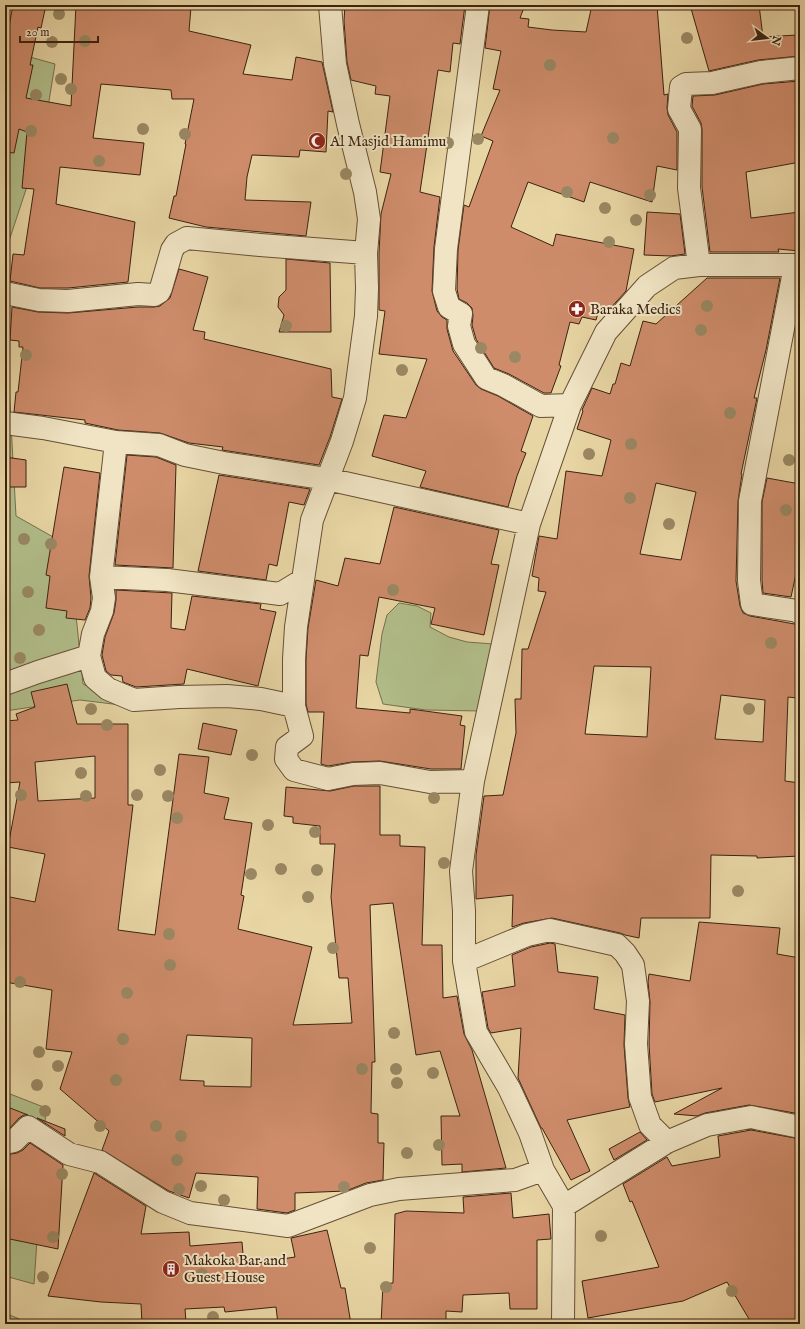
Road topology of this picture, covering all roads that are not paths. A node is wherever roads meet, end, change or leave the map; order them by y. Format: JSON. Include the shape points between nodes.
{"nodes":[{"id":1,"x":330,"y":5,"type":"edge"},
{"id":2,"x":478,"y":5,"type":"edge"},
{"id":3,"x":800,"y":68,"type":"edge"},
{"id":4,"x":366,"y":253,"type":"junction"},
{"id":5,"x":699,"y":265,"type":"junction"},
{"id":6,"x":797,"y":265,"type":"edge"},
{"id":7,"x":5,"y":292,"type":"edge"},
{"id":8,"x":570,"y":405,"type":"junction"},
{"id":9,"x":5,"y":423,"type":"edge"},
{"id":10,"x":116,"y":442,"type":"junction"},
{"id":11,"x":327,"y":479,"type":"junction"},
{"id":12,"x":529,"y":524,"type":"junction"},
{"id":13,"x":101,"y":577,"type":"junction"},
{"id":14,"x":303,"y":580,"type":"junction"},
{"id":15,"x":800,"y":613,"type":"edge"},
{"id":16,"x":89,"y":656,"type":"junction"},
{"id":17,"x":5,"y":684,"type":"edge"},
{"id":18,"x":294,"y":706,"type":"junction"},
{"id":19,"x":473,"y":781,"type":"junction"},
{"id":20,"x":464,"y":962,"type":"junction"},
{"id":21,"x":800,"y":1127,"type":"edge"},
{"id":22,"x":666,"y":1142,"type":"junction"},
{"id":23,"x":5,"y":1143,"type":"edge"},
{"id":24,"x":544,"y":1170,"type":"junction"},
{"id":25,"x":564,"y":1206,"type":"junction"},
{"id":26,"x":563,"y":1324,"type":"edge"}],
"edges":[{"from":1,"to":4,"type":"street","via":[[335,64],[369,219]]},
{"from":2,"to":8,"type":"street","via":[[446,249],[444,291],[449,308],[461,314],[460,326],[464,344],[486,378],[541,406]]},
{"from":3,"to":5,"type":"street","via":[[761,72],[712,83],[686,84],[681,87],[679,109],[690,129],[689,188]]},
{"from":4,"to":7,"type":"street","via":[[187,238],[176,244],[172,250],[161,288],[154,295],[138,294],[68,301],[39,300]]},
{"from":4,"to":11,"type":"street","via":[[366,316],[355,398],[342,442]]},
{"from":5,"to":6,"type":"street"},
{"from":5,"to":8,"type":"street","via":[[674,268],[647,286],[606,332]]},
{"from":6,"to":15,"type":"street","via":[[750,502],[749,581],[752,604]]},
{"from":8,"to":12,"type":"street"},
{"from":9,"to":10,"type":"street"},
{"from":10,"to":11,"type":"street","via":[[159,445],[185,455],[224,463]]},
{"from":10,"to":13,"type":"street"},
{"from":11,"to":12,"type":"street"},
{"from":11,"to":14,"type":"street","via":[[312,520]]},
{"from":12,"to":19,"type":"street"},
{"from":13,"to":14,"type":"street","via":[[166,580],[280,594]]},
{"from":13,"to":16,"type":"street","via":[[104,598]]},
{"from":14,"to":18,"type":"street","via":[[295,646]]},
{"from":16,"to":17,"type":"street"},
{"from":16,"to":18,"type":"street","via":[[95,678],[108,689],[134,700],[227,696],[261,699]]},
{"from":18,"to":19,"type":"street","via":[[302,736],[286,747],[286,759],[294,770],[328,779],[353,774],[380,773],[430,782]]},
{"from":19,"to":20,"type":"street","via":[[462,871]]},
{"from":20,"to":22,"type":"street","via":[[527,935],[550,930],[616,945],[625,953],[632,965],[638,1001],[636,1044],[640,1097],[650,1125]]},
{"from":20,"to":24,"type":"street","via":[[476,1032],[509,1088]]},
{"from":21,"to":22,"type":"street","via":[[751,1117],[707,1125]]},
{"from":22,"to":25,"type":"street"},
{"from":23,"to":24,"type":"street","via":[[14,1140],[28,1127],[69,1154],[100,1162],[163,1202],[190,1213],[288,1226],[370,1195],[399,1189],[515,1180]]},
{"from":24,"to":25,"type":"street"},
{"from":25,"to":26,"type":"street"}]}
